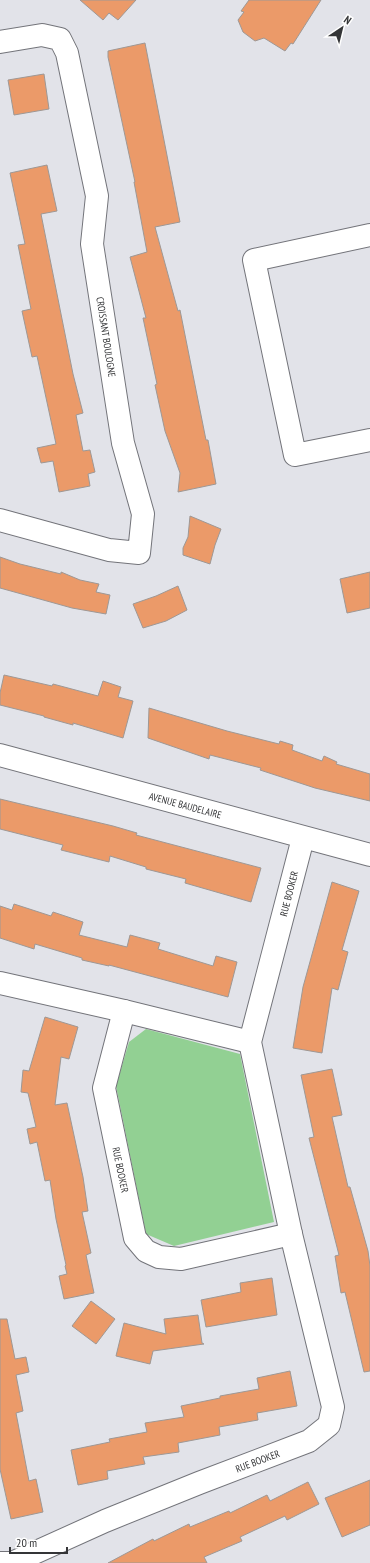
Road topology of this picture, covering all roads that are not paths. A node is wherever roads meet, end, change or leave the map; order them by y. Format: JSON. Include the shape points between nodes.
{"nodes":[{"id":1,"x":0,"y":42,"type":"edge"},
{"id":2,"x":370,"y":235,"type":"edge"},
{"id":3,"x":370,"y":440,"type":"edge"},
{"id":4,"x":0,"y":520,"type":"edge"},
{"id":5,"x":0,"y":755,"type":"edge"},
{"id":6,"x":303,"y":838,"type":"junction"},
{"id":7,"x":370,"y":856,"type":"edge"},
{"id":8,"x":0,"y":983,"type":"edge"},
{"id":9,"x":124,"y":1011,"type":"junction"},
{"id":10,"x":250,"y":1042,"type":"junction"},
{"id":11,"x":291,"y":1234,"type":"junction"},
{"id":12,"x":0,"y":1563,"type":"edge"}],
"edges":[{"from":1,"to":4,"type":"street","name":"CROISSANT BOULOGNE","via":[[42,34],[60,39],[66,53],[97,196],[92,244],[123,443],[143,514],[139,553],[109,550]]},
{"from":2,"to":3,"type":"street","via":[[254,260],[295,455]]},
{"from":5,"to":6,"type":"street","name":"AVENUE BAUDELAIRE"},
{"from":6,"to":7,"type":"street","name":"AVENUE BAUDELAIRE"},
{"from":6,"to":10,"type":"street","name":"RUE BOOKER"},
{"from":8,"to":9,"type":"street"},
{"from":9,"to":10,"type":"street"},
{"from":9,"to":11,"type":"street","name":"RUE BOOKER","via":[[104,1088],[135,1238],[146,1251],[159,1257],[181,1258]]},
{"from":10,"to":11,"type":"street","name":"RUE BOOKER"},
{"from":11,"to":12,"type":"street","name":"RUE BOOKER","via":[[333,1408],[329,1425],[309,1441],[105,1521],[12,1563]]}]}
